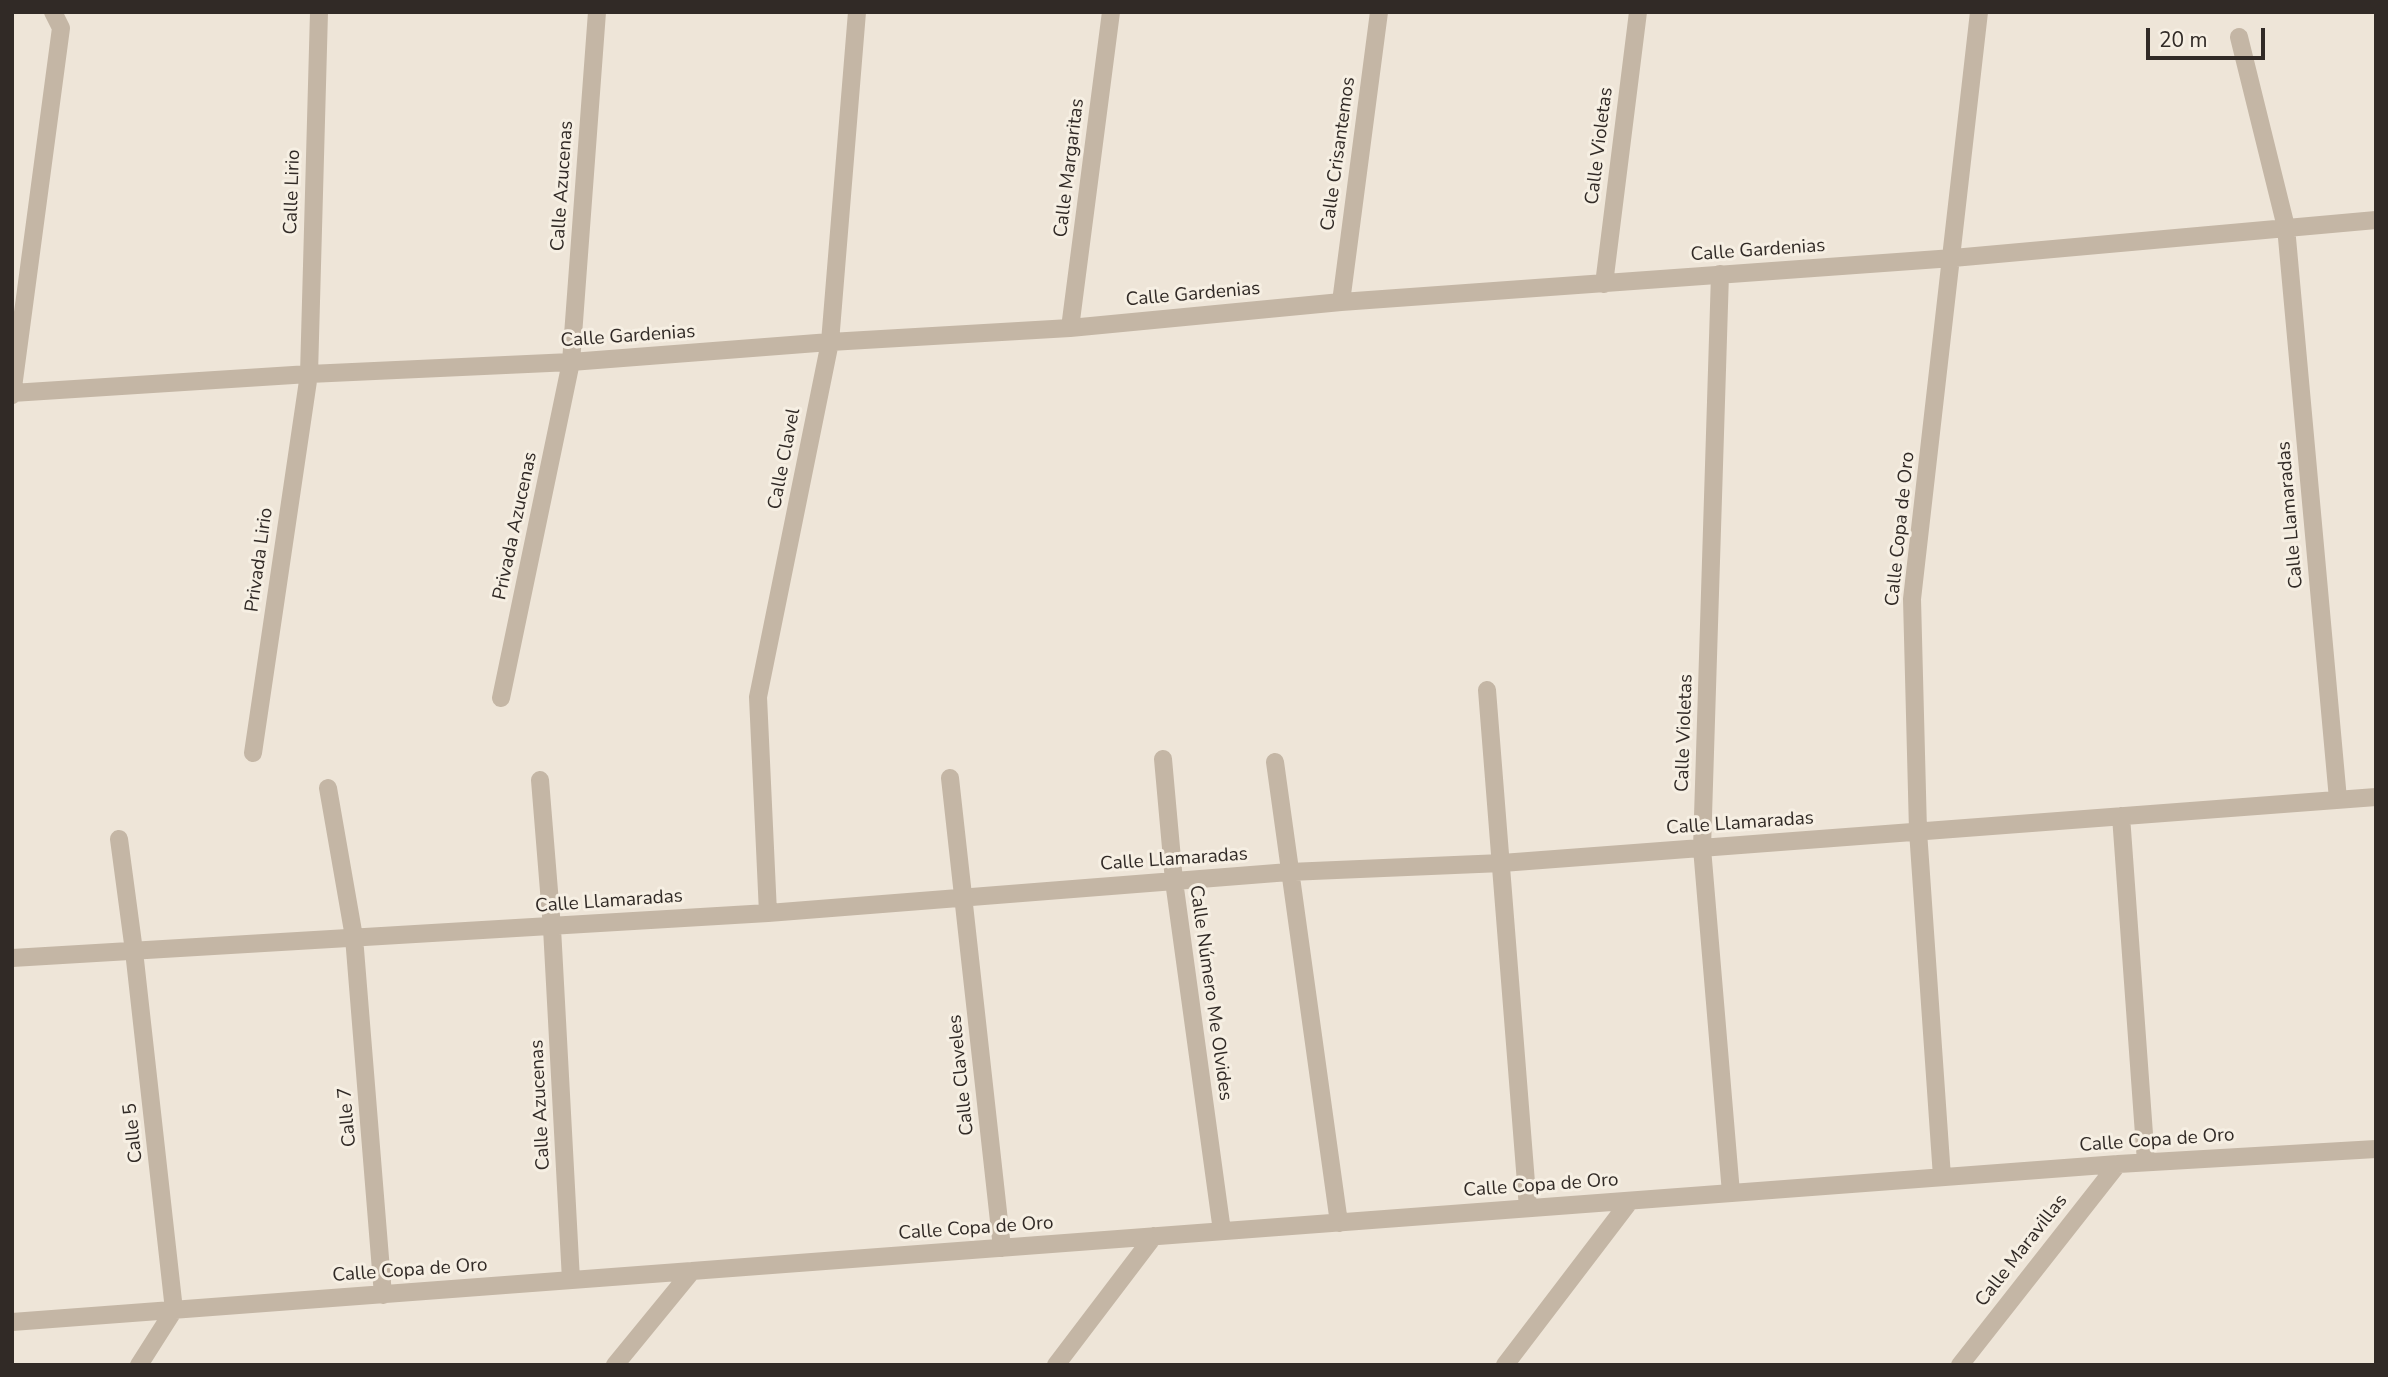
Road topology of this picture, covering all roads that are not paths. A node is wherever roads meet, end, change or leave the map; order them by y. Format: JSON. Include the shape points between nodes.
{"nodes":[{"id":1,"x":53,"y":12,"type":"edge"},
{"id":2,"x":319,"y":12,"type":"edge"},
{"id":3,"x":597,"y":12,"type":"edge"},
{"id":4,"x":857,"y":12,"type":"edge"},
{"id":5,"x":1111,"y":12,"type":"edge"},
{"id":6,"x":1379,"y":12,"type":"edge"},
{"id":7,"x":1638,"y":12,"type":"edge"},
{"id":8,"x":1979,"y":12,"type":"edge"},
{"id":9,"x":2239,"y":37,"type":"dead end"},
{"id":10,"x":2376,"y":220,"type":"edge"},
{"id":11,"x":2286,"y":227,"type":"junction"},
{"id":12,"x":1953,"y":258,"type":"junction"},
{"id":13,"x":1720,"y":274,"type":"junction"},
{"id":14,"x":1604,"y":284,"type":"junction"},
{"id":15,"x":1340,"y":302,"type":"junction"},
{"id":16,"x":1070,"y":328,"type":"junction"},
{"id":17,"x":830,"y":342,"type":"junction"},
{"id":18,"x":571,"y":362,"type":"junction"},
{"id":19,"x":309,"y":374,"type":"junction"},
{"id":20,"x":12,"y":394,"type":"edge"},
{"id":21,"x":1487,"y":690,"type":"dead end"},
{"id":22,"x":501,"y":698,"type":"dead end"},
{"id":23,"x":253,"y":753,"type":"dead end"},
{"id":24,"x":1163,"y":759,"type":"dead end"},
{"id":25,"x":1275,"y":762,"type":"dead end"},
{"id":26,"x":950,"y":778,"type":"dead end"},
{"id":27,"x":540,"y":780,"type":"dead end"},
{"id":28,"x":328,"y":788,"type":"dead end"},
{"id":29,"x":2376,"y":797,"type":"edge"},
{"id":30,"x":2338,"y":799,"type":"junction"},
{"id":31,"x":2121,"y":816,"type":"junction"},
{"id":32,"x":1918,"y":831,"type":"junction"},
{"id":33,"x":119,"y":839,"type":"dead end"},
{"id":34,"x":1702,"y":848,"type":"junction"},
{"id":35,"x":1502,"y":863,"type":"junction"},
{"id":36,"x":1289,"y":872,"type":"junction"},
{"id":37,"x":1174,"y":881,"type":"junction"},
{"id":38,"x":964,"y":897,"type":"junction"},
{"id":39,"x":768,"y":913,"type":"junction"},
{"id":40,"x":552,"y":928,"type":"junction"},
{"id":41,"x":354,"y":937,"type":"junction"},
{"id":42,"x":134,"y":951,"type":"junction"},
{"id":43,"x":12,"y":958,"type":"edge"},
{"id":44,"x":2376,"y":1149,"type":"edge"},
{"id":45,"x":2146,"y":1162,"type":"junction"},
{"id":46,"x":2118,"y":1164,"type":"junction"},
{"id":47,"x":1942,"y":1177,"type":"junction"},
{"id":48,"x":1731,"y":1193,"type":"junction"},
{"id":49,"x":1630,"y":1201,"type":"junction"},
{"id":50,"x":1528,"y":1208,"type":"junction"},
{"id":51,"x":1339,"y":1223,"type":"junction"},
{"id":52,"x":1222,"y":1231,"type":"junction"},
{"id":53,"x":1154,"y":1236,"type":"junction"},
{"id":54,"x":1002,"y":1248,"type":"junction"},
{"id":55,"x":692,"y":1271,"type":"junction"},
{"id":56,"x":571,"y":1280,"type":"junction"},
{"id":57,"x":383,"y":1295,"type":"junction"},
{"id":58,"x":174,"y":1310,"type":"junction"},
{"id":59,"x":12,"y":1322,"type":"edge"},
{"id":60,"x":139,"y":1365,"type":"edge"},
{"id":61,"x":615,"y":1365,"type":"edge"},
{"id":62,"x":1056,"y":1365,"type":"edge"},
{"id":63,"x":1505,"y":1365,"type":"edge"},
{"id":64,"x":1959,"y":1365,"type":"edge"}],
"edges":[{"from":1,"to":20,"type":"street","via":[[61,28]]},
{"from":2,"to":19,"type":"street","name":"Calle Lirio"},
{"from":3,"to":18,"type":"street","name":"Calle Azucenas"},
{"from":4,"to":17,"type":"street","name":"Calle Clavel"},
{"from":5,"to":16,"type":"street","name":"Calle Margaritas"},
{"from":6,"to":15,"type":"street","name":"Calle Crisantemos"},
{"from":7,"to":14,"type":"street","name":"Calle Violetas"},
{"from":8,"to":12,"type":"street","name":"Calle Copa de Oro"},
{"from":9,"to":11,"type":"street","name":"Calle Llamaradas"},
{"from":10,"to":11,"type":"street","name":"Calle Gardenias"},
{"from":11,"to":12,"type":"street","name":"Calle Gardenias"},
{"from":11,"to":30,"type":"street","name":"Calle Llamaradas"},
{"from":12,"to":13,"type":"street","name":"Calle Gardenias"},
{"from":12,"to":32,"type":"street","name":"Calle Copa de Oro","via":[[1912,599]]},
{"from":13,"to":14,"type":"street","name":"Calle Gardenias"},
{"from":13,"to":34,"type":"street","name":"Calle Violetas"},
{"from":14,"to":15,"type":"street","name":"Calle Gardenias"},
{"from":15,"to":16,"type":"street","name":"Calle Gardenias"},
{"from":16,"to":17,"type":"street","name":"Calle Gardenias"},
{"from":17,"to":18,"type":"street","name":"Calle Gardenias"},
{"from":17,"to":39,"type":"street","name":"Calle Clavel","via":[[758,697]]},
{"from":18,"to":19,"type":"street","name":"Calle Gardenias"},
{"from":18,"to":22,"type":"street","name":"Privada Azucenas"},
{"from":19,"to":20,"type":"street","name":"Calle Gardenias"},
{"from":19,"to":23,"type":"street","name":"Privada Lirio"},
{"from":21,"to":35,"type":"street"},
{"from":24,"to":37,"type":"street","name":"Calle Número Me Olvides"},
{"from":25,"to":36,"type":"street"},
{"from":26,"to":38,"type":"street","name":"Calle Claveles"},
{"from":27,"to":40,"type":"street"},
{"from":28,"to":41,"type":"street","name":"Calle 7"},
{"from":29,"to":30,"type":"street","name":"Calle Llamaradas"},
{"from":30,"to":31,"type":"street","name":"Calle Llamaradas"},
{"from":31,"to":32,"type":"street","name":"Calle Llamaradas"},
{"from":31,"to":45,"type":"street"},
{"from":32,"to":34,"type":"street","name":"Calle Llamaradas"},
{"from":32,"to":47,"type":"street","name":"Calle Copa de Oro"},
{"from":33,"to":42,"type":"street"},
{"from":34,"to":35,"type":"street","name":"Calle Llamaradas"},
{"from":34,"to":48,"type":"street","name":"Calle Violetas"},
{"from":35,"to":36,"type":"street","name":"Calle Llamaradas"},
{"from":35,"to":50,"type":"street"},
{"from":36,"to":37,"type":"street","name":"Calle Llamaradas"},
{"from":36,"to":51,"type":"street"},
{"from":37,"to":38,"type":"street","name":"Calle Llamaradas"},
{"from":37,"to":52,"type":"street","name":"Calle Número Me Olvides"},
{"from":38,"to":39,"type":"street","name":"Calle Llamaradas"},
{"from":38,"to":54,"type":"street","name":"Calle Claveles"},
{"from":39,"to":40,"type":"street","name":"Calle Llamaradas"},
{"from":40,"to":41,"type":"street","name":"Calle Llamaradas"},
{"from":40,"to":56,"type":"street","name":"Calle Azucenas"},
{"from":41,"to":42,"type":"street","name":"Calle Llamaradas"},
{"from":41,"to":57,"type":"street","name":"Calle 7"},
{"from":42,"to":43,"type":"street","name":"Calle Llamaradas"},
{"from":42,"to":58,"type":"street","name":"Calle 5"},
{"from":44,"to":45,"type":"street","name":"Calle Copa de Oro"},
{"from":45,"to":46,"type":"street","name":"Calle Copa de Oro"},
{"from":46,"to":47,"type":"street","name":"Calle Copa de Oro"},
{"from":46,"to":64,"type":"street","name":"Calle Maravillas"},
{"from":47,"to":48,"type":"street","name":"Calle Copa de Oro"},
{"from":48,"to":49,"type":"street","name":"Calle Copa de Oro"},
{"from":49,"to":50,"type":"street","name":"Calle Copa de Oro"},
{"from":49,"to":63,"type":"street"},
{"from":50,"to":51,"type":"street","name":"Calle Copa de Oro"},
{"from":51,"to":52,"type":"street","name":"Calle Copa de Oro"},
{"from":52,"to":53,"type":"street","name":"Calle Copa de Oro"},
{"from":53,"to":54,"type":"street","name":"Calle Copa de Oro"},
{"from":53,"to":62,"type":"street"},
{"from":54,"to":55,"type":"street","name":"Calle Copa de Oro"},
{"from":55,"to":56,"type":"street","name":"Calle Copa de Oro"},
{"from":55,"to":61,"type":"street"},
{"from":56,"to":57,"type":"street","name":"Calle Copa de Oro"},
{"from":57,"to":58,"type":"street","name":"Calle Copa de Oro"},
{"from":58,"to":59,"type":"street","name":"Calle Copa de Oro"},
{"from":58,"to":60,"type":"street"}]}
